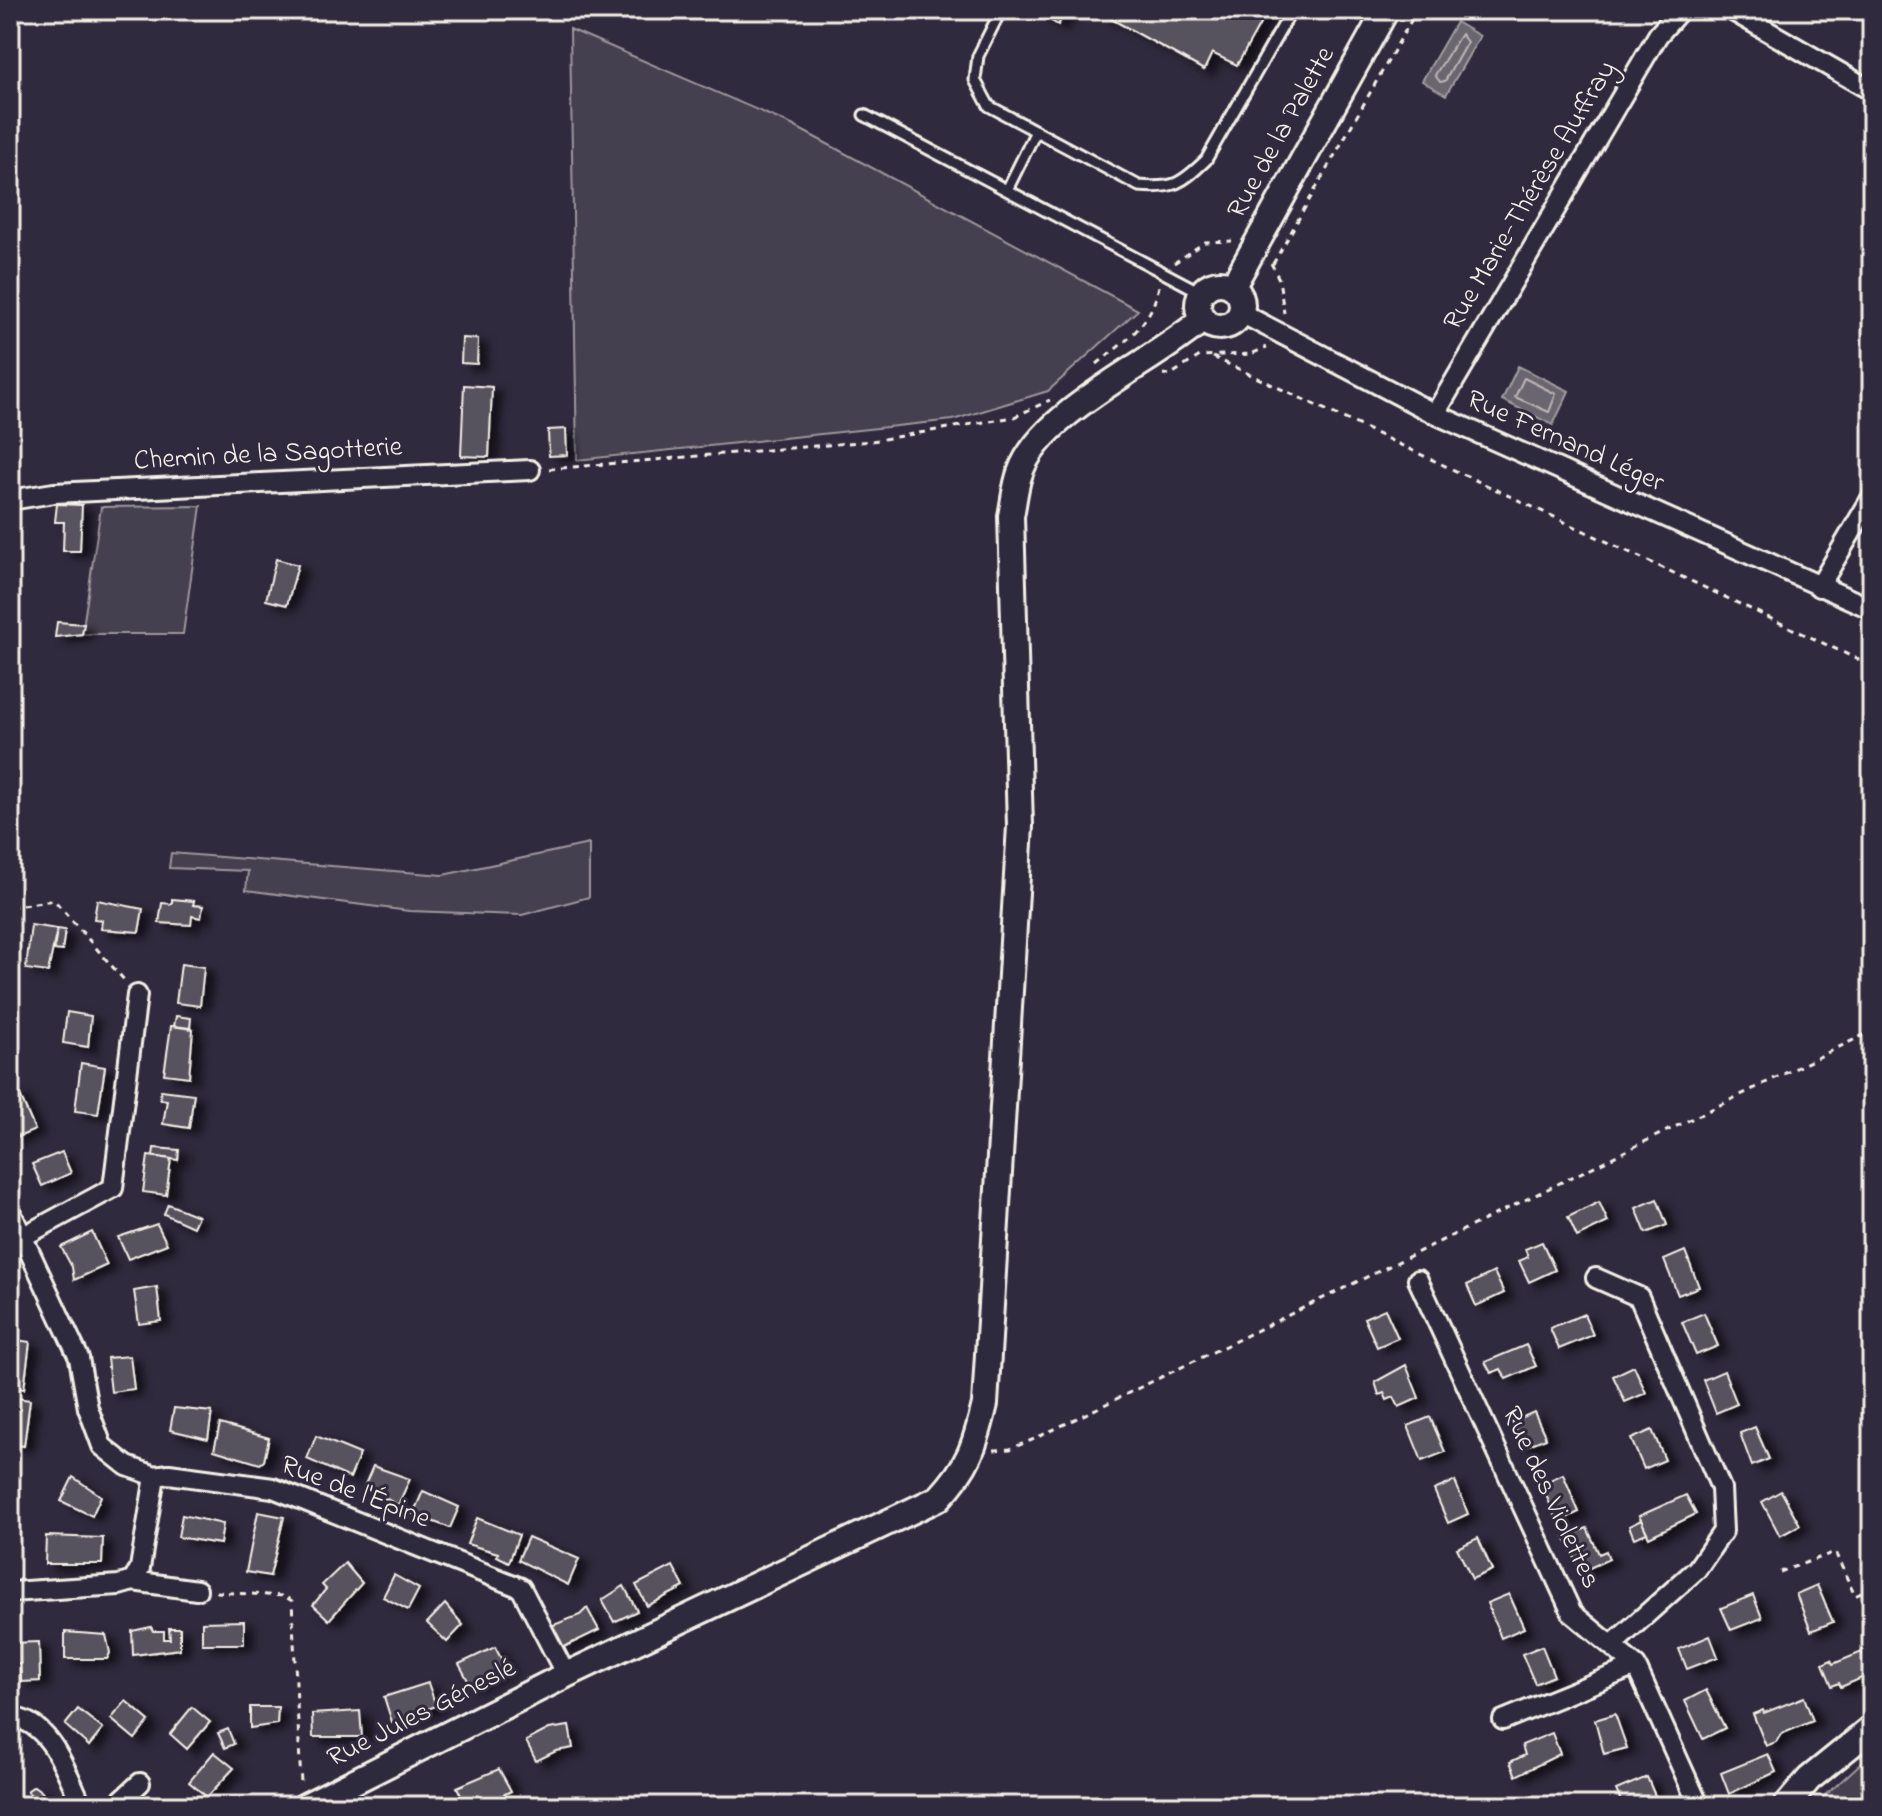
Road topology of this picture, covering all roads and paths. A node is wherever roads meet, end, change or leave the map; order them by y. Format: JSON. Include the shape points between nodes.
{"nodes":[{"id":1,"x":1001,"y":10,"type":"edge"},
{"id":2,"x":1292,"y":10,"type":"edge"},
{"id":3,"x":1386,"y":10,"type":"edge"},
{"id":4,"x":1417,"y":10,"type":"edge"},
{"id":5,"x":1680,"y":10,"type":"edge"},
{"id":6,"x":1731,"y":10,"type":"edge"},
{"id":7,"x":1872,"y":91,"type":"edge"},
{"id":8,"x":864,"y":115,"type":"dead end"},
{"id":9,"x":1036,"y":131,"type":"junction"},
{"id":10,"x":1007,"y":190,"type":"junction"},
{"id":11,"x":1255,"y":244,"type":"junction"},
{"id":12,"x":1272,"y":265,"type":"dead end"},
{"id":13,"x":1166,"y":274,"type":"junction"},
{"id":14,"x":1233,"y":286,"type":"junction"},
{"id":15,"x":1202,"y":293,"type":"junction"},
{"id":16,"x":1241,"y":313,"type":"junction"},
{"id":17,"x":1203,"y":319,"type":"junction"},
{"id":18,"x":1209,"y":355,"type":"dead end"},
{"id":19,"x":1096,"y":365,"type":"dead end"},
{"id":20,"x":1060,"y":395,"type":"dead end"},
{"id":21,"x":1435,"y":414,"type":"junction"},
{"id":22,"x":530,"y":470,"type":"joint"},
{"id":23,"x":1872,"y":497,"type":"edge"},
{"id":24,"x":10,"y":500,"type":"edge"},
{"id":25,"x":1819,"y":587,"type":"junction"},
{"id":26,"x":1872,"y":609,"type":"edge"},
{"id":27,"x":1872,"y":666,"type":"edge"},
{"id":28,"x":10,"y":907,"type":"edge"},
{"id":29,"x":137,"y":995,"type":"joint"},
{"id":30,"x":1872,"y":1031,"type":"edge"},
{"id":31,"x":10,"y":1210,"type":"edge"},
{"id":32,"x":22,"y":1237,"type":"junction"},
{"id":33,"x":1596,"y":1278,"type":"dead end"},
{"id":34,"x":1418,"y":1280,"type":"dead end"},
{"id":35,"x":975,"y":1450,"type":"junction"},
{"id":36,"x":155,"y":1476,"type":"junction"},
{"id":37,"x":1780,"y":1572,"type":"dead end"},
{"id":38,"x":133,"y":1581,"type":"junction"},
{"id":39,"x":1872,"y":1588,"type":"edge"},
{"id":40,"x":197,"y":1590,"type":"joint"},
{"id":41,"x":10,"y":1592,"type":"edge"},
{"id":42,"x":1612,"y":1645,"type":"junction"},
{"id":43,"x":1636,"y":1666,"type":"junction"},
{"id":44,"x":566,"y":1675,"type":"junction"},
{"id":45,"x":10,"y":1718,"type":"edge"},
{"id":46,"x":1503,"y":1720,"type":"dead end"},
{"id":47,"x":1872,"y":1728,"type":"edge"},
{"id":48,"x":140,"y":1783,"type":"dead end"},
{"id":49,"x":303,"y":1798,"type":"edge"},
{"id":50,"x":82,"y":1806,"type":"edge"},
{"id":51,"x":115,"y":1806,"type":"edge"},
{"id":52,"x":1699,"y":1806,"type":"edge"},
{"id":53,"x":1786,"y":1806,"type":"edge"}],
"edges":[{"from":1,"to":9,"type":"lane","via":[[978,56],[975,80],[989,106]]},
{"from":2,"to":9,"type":"lane","via":[[1206,160],[1186,179],[1166,188],[1139,186]]},
{"from":3,"to":11,"type":"street","name":"Rue de la Palette"},
{"from":4,"to":12,"type":"path"},
{"from":5,"to":21,"type":"street","name":"Rue Marie-Thérèse Auffray","via":[[1656,38]]},
{"from":6,"to":7,"type":"street"},
{"from":8,"to":10,"type":"lane"},
{"from":9,"to":10,"type":"lane"},
{"from":10,"to":13,"type":"lane"},
{"from":11,"to":13,"type":"path","via":[[1205,242],[1182,254]]},
{"from":11,"to":14,"type":"street","name":"Rue de la Palette"},
{"from":13,"to":15,"type":"lane"},
{"from":13,"to":19,"type":"path","via":[[1156,306],[1137,333]]},
{"from":14,"to":15,"type":"street","via":[[1219,283]]},
{"from":14,"to":16,"type":"street","via":[[1241,298]]},
{"from":15,"to":17,"type":"street","via":[[1198,306]]},
{"from":16,"to":17,"type":"street","via":[[1224,327]]},
{"from":16,"to":21,"type":"street","name":"Rue Fernand Léger"},
{"from":17,"to":35,"type":"street","via":[[1047,432],[1020,471],[1011,516],[1020,826],[985,1404]]},
{"from":18,"to":27,"type":"path"},
{"from":20,"to":22,"type":"path","via":[[1014,417],[872,441]]},
{"from":21,"to":25,"type":"street","name":"Rue Fernand Léger"},
{"from":22,"to":24,"type":"street","name":"Chemin de la Sagotterie","via":[[54,493]]},
{"from":23,"to":25,"type":"street"},
{"from":25,"to":26,"type":"street","name":"Rue Fernand Léger"},
{"from":28,"to":29,"type":"path","via":[[54,900]]},
{"from":29,"to":32,"type":"street","via":[[113,1188]]},
{"from":30,"to":35,"type":"path","via":[[1032,1440],[1010,1449]]},
{"from":31,"to":32,"type":"street"},
{"from":32,"to":36,"type":"street","via":[[79,1358],[102,1446],[127,1466]]},
{"from":33,"to":42,"type":"street","via":[[1639,1297],[1721,1488],[1723,1531],[1697,1569]]},
{"from":34,"to":42,"type":"street","name":"Rue des Violettes","via":[[1572,1613]]},
{"from":35,"to":44,"type":"street","name":"Rue Jules Géneslé","via":[[939,1498]]},
{"from":36,"to":38,"type":"street","via":[[140,1568]]},
{"from":36,"to":44,"type":"street","name":"Rue de l'Épine","via":[[273,1488],[521,1588]]},
{"from":37,"to":39,"type":"path","via":[[1835,1552],[1855,1596]]},
{"from":38,"to":40,"type":"street"},
{"from":38,"to":41,"type":"street"},
{"from":40,"to":49,"type":"path","via":[[284,1596],[292,1601]]},
{"from":42,"to":43,"type":"street","name":"Rue des Violettes"},
{"from":43,"to":46,"type":"street"},
{"from":43,"to":52,"type":"street","name":"Rue des Violettes"},
{"from":44,"to":49,"type":"street","name":"Rue Jules Géneslé"},
{"from":45,"to":50,"type":"street","via":[[21,1718],[46,1736]]},
{"from":47,"to":53,"type":"street","via":[[1809,1779]]},
{"from":48,"to":51,"type":"street"}]}
